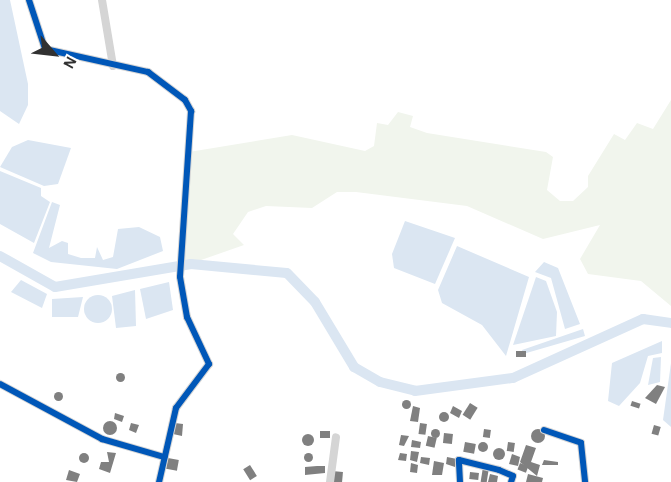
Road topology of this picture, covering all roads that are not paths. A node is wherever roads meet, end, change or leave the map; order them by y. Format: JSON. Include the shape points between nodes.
{"nodes":[{"id":1,"x":29,"y":0,"type":"edge"},
{"id":2,"x":102,"y":0,"type":"edge"},
{"id":3,"x":113,"y":66,"type":"junction"},
{"id":4,"x":0,"y":384,"type":"edge"},
{"id":5,"x":544,"y":430,"type":"dead end"},
{"id":6,"x":336,"y":437,"type":"dead end"},
{"id":7,"x":164,"y":457,"type":"junction"},
{"id":8,"x":159,"y":482,"type":"edge"},
{"id":9,"x":330,"y":482,"type":"edge"},
{"id":10,"x":460,"y":482,"type":"edge"},
{"id":11,"x":511,"y":482,"type":"edge"},
{"id":12,"x":585,"y":482,"type":"edge"}],
"edges":[{"from":1,"to":3,"type":"street","via":[[45,49]]},
{"from":2,"to":3,"type":"street"},
{"from":3,"to":7,"type":"street","via":[[135,68],[166,83],[190,111],[180,277],[187,317],[209,364],[176,408]]},
{"from":4,"to":7,"type":"street","via":[[102,439]]},
{"from":5,"to":12,"type":"street","via":[[581,442]]},
{"from":6,"to":9,"type":"street"},
{"from":7,"to":8,"type":"street"},
{"from":10,"to":11,"type":"street","via":[[459,460],[500,470],[513,476]]}]}
